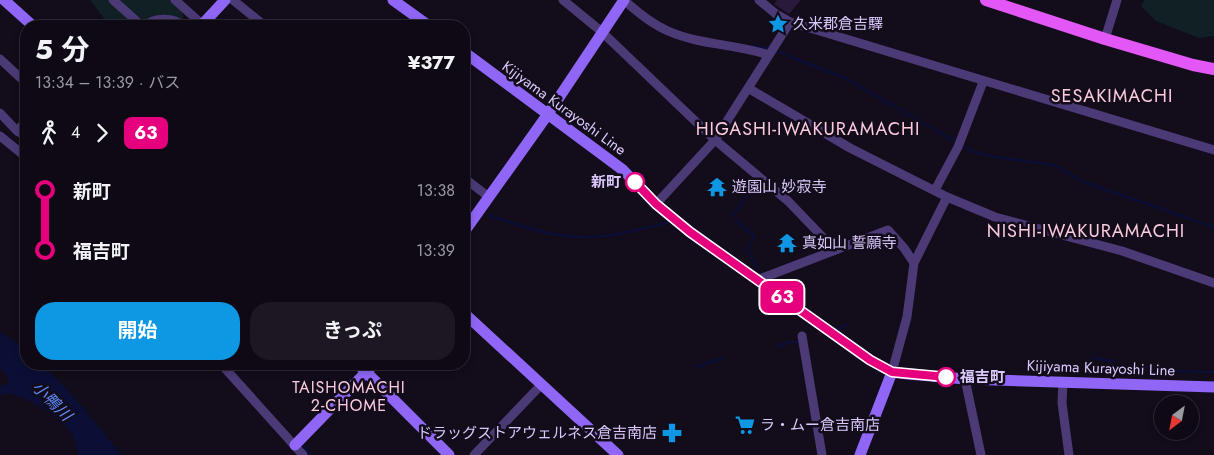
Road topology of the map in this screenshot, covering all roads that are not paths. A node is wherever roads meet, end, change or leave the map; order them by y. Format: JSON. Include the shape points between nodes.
{"nodes":[{"id":1,"x":4,"y":0,"type":"edge"},
{"id":2,"x":113,"y":0,"type":"edge"},
{"id":3,"x":175,"y":0,"type":"edge"},
{"id":4,"x":225,"y":0,"type":"edge"},
{"id":5,"x":233,"y":0,"type":"edge"},
{"id":6,"x":393,"y":0,"type":"edge"},
{"id":7,"x":563,"y":0,"type":"edge"},
{"id":8,"x":624,"y":0,"type":"edge"},
{"id":9,"x":759,"y":0,"type":"edge"},
{"id":10,"x":986,"y":0,"type":"edge"},
{"id":11,"x":1117,"y":0,"type":"edge"},
{"id":12,"x":26,"y":20,"type":"edge"},
{"id":13,"x":137,"y":20,"type":"edge"},
{"id":14,"x":197,"y":20,"type":"edge"},
{"id":15,"x":207,"y":20,"type":"edge"},
{"id":16,"x":258,"y":20,"type":"edge"},
{"id":17,"x":421,"y":20,"type":"edge"},
{"id":18,"x":790,"y":22,"type":"junction"},
{"id":19,"x":602,"y":32,"type":"junction"},
{"id":20,"x":1105,"y":39,"type":"junction"},
{"id":21,"x":769,"y":55,"type":"junction"},
{"id":22,"x":470,"y":56,"type":"edge"},
{"id":23,"x":0,"y":59,"type":"edge"},
{"id":24,"x":1214,"y":69,"type":"edge"},
{"id":25,"x":20,"y":77,"type":"edge"},
{"id":26,"x":984,"y":82,"type":"junction"},
{"id":27,"x":748,"y":88,"type":"junction"},
{"id":28,"x":0,"y":113,"type":"edge"},
{"id":29,"x":548,"y":114,"type":"junction"},
{"id":30,"x":20,"y":128,"type":"edge"},
{"id":31,"x":17,"y":131,"type":"junction"},
{"id":32,"x":20,"y":133,"type":"edge"},
{"id":33,"x":0,"y":136,"type":"edge"},
{"id":34,"x":715,"y":140,"type":"junction"},
{"id":35,"x":1214,"y":150,"type":"edge"},
{"id":36,"x":20,"y":152,"type":"edge"},
{"id":37,"x":470,"y":183,"type":"edge"},
{"id":38,"x":935,"y":190,"type":"junction"},
{"id":39,"x":489,"y":197,"type":"junction"},
{"id":40,"x":947,"y":197,"type":"junction"},
{"id":41,"x":656,"y":204,"type":"junction"},
{"id":42,"x":470,"y":224,"type":"edge"},
{"id":43,"x":835,"y":250,"type":"junction"},
{"id":44,"x":914,"y":263,"type":"junction"},
{"id":45,"x":758,"y":280,"type":"junction"},
{"id":46,"x":1214,"y":283,"type":"edge"},
{"id":47,"x":470,"y":319,"type":"edge"},
{"id":48,"x":802,"y":336,"type":"dead end"},
{"id":49,"x":226,"y":370,"type":"edge"},
{"id":50,"x":362,"y":370,"type":"edge"},
{"id":51,"x":370,"y":370,"type":"edge"},
{"id":52,"x":892,"y":372,"type":"junction"},
{"id":53,"x":965,"y":379,"type":"junction"},
{"id":54,"x":1063,"y":382,"type":"junction"},
{"id":55,"x":541,"y":384,"type":"junction"},
{"id":56,"x":1214,"y":387,"type":"edge"},
{"id":57,"x":295,"y":445,"type":"junction"},
{"id":58,"x":303,"y":455,"type":"edge"},
{"id":59,"x":449,"y":455,"type":"edge"},
{"id":60,"x":474,"y":455,"type":"edge"},
{"id":61,"x":618,"y":455,"type":"edge"},
{"id":62,"x":822,"y":455,"type":"edge"},
{"id":63,"x":860,"y":455,"type":"edge"},
{"id":64,"x":981,"y":455,"type":"edge"},
{"id":65,"x":1069,"y":455,"type":"edge"}],
"edges":[{"from":1,"to":12,"type":"main road"},
{"from":2,"to":13,"type":"street"},
{"from":3,"to":14,"type":"street"},
{"from":4,"to":15,"type":"main road"},
{"from":5,"to":16,"type":"street"},
{"from":6,"to":17,"type":"main road"},
{"from":7,"to":19,"type":"street"},
{"from":8,"to":19,"type":"main road"},
{"from":8,"to":21,"type":"street","via":[[668,31]]},
{"from":9,"to":18,"type":"street"},
{"from":10,"to":20,"type":"main road"},
{"from":11,"to":20,"type":"street"},
{"from":18,"to":21,"type":"street"},
{"from":18,"to":26,"type":"street"},
{"from":19,"to":29,"type":"main road"},
{"from":19,"to":34,"type":"street"},
{"from":20,"to":24,"type":"main road"},
{"from":21,"to":27,"type":"street"},
{"from":22,"to":29,"type":"main road","name":"Kijiyama Kurayoshi Line"},
{"from":23,"to":25,"type":"street"},
{"from":26,"to":35,"type":"street"},
{"from":26,"to":38,"type":"street","via":[[958,147]]},
{"from":27,"to":34,"type":"street"},
{"from":27,"to":38,"type":"street","via":[[850,148]]},
{"from":28,"to":31,"type":"street"},
{"from":29,"to":39,"type":"main road"},
{"from":29,"to":41,"type":"main road","name":"Kijiyama Kurayoshi Line","via":[[624,170]]},
{"from":30,"to":31,"type":"street"},
{"from":31,"to":32,"type":"street"},
{"from":33,"to":36,"type":"street"},
{"from":34,"to":41,"type":"street"},
{"from":34,"to":43,"type":"street","via":[[794,206]]},
{"from":37,"to":39,"type":"street"},
{"from":38,"to":40,"type":"street"},
{"from":39,"to":42,"type":"main road"},
{"from":40,"to":44,"type":"street"},
{"from":40,"to":46,"type":"street","via":[[995,217],[1122,252]]},
{"from":41,"to":45,"type":"main road","name":"Kijiyama Kurayoshi Line"},
{"from":43,"to":44,"type":"street","via":[[888,230]]},
{"from":43,"to":45,"type":"street"},
{"from":44,"to":52,"type":"street","via":[[908,317]]},
{"from":45,"to":52,"type":"main road","name":"Kijiyama Kurayoshi Line","via":[[870,360]]},
{"from":47,"to":55,"type":"main road"},
{"from":48,"to":62,"type":"street"},
{"from":49,"to":57,"type":"street"},
{"from":50,"to":57,"type":"main road"},
{"from":51,"to":59,"type":"main road"},
{"from":52,"to":53,"type":"main road","name":"Kijiyama Kurayoshi Line"},
{"from":52,"to":63,"type":"main road"},
{"from":53,"to":54,"type":"main road","name":"Kijiyama Kurayoshi Line"},
{"from":53,"to":64,"type":"street"},
{"from":54,"to":56,"type":"main road","name":"Kijiyama Kurayoshi Line"},
{"from":54,"to":65,"type":"street","via":[[1062,403]]},
{"from":55,"to":60,"type":"street"},
{"from":55,"to":61,"type":"main road"},
{"from":57,"to":58,"type":"street"}]}
